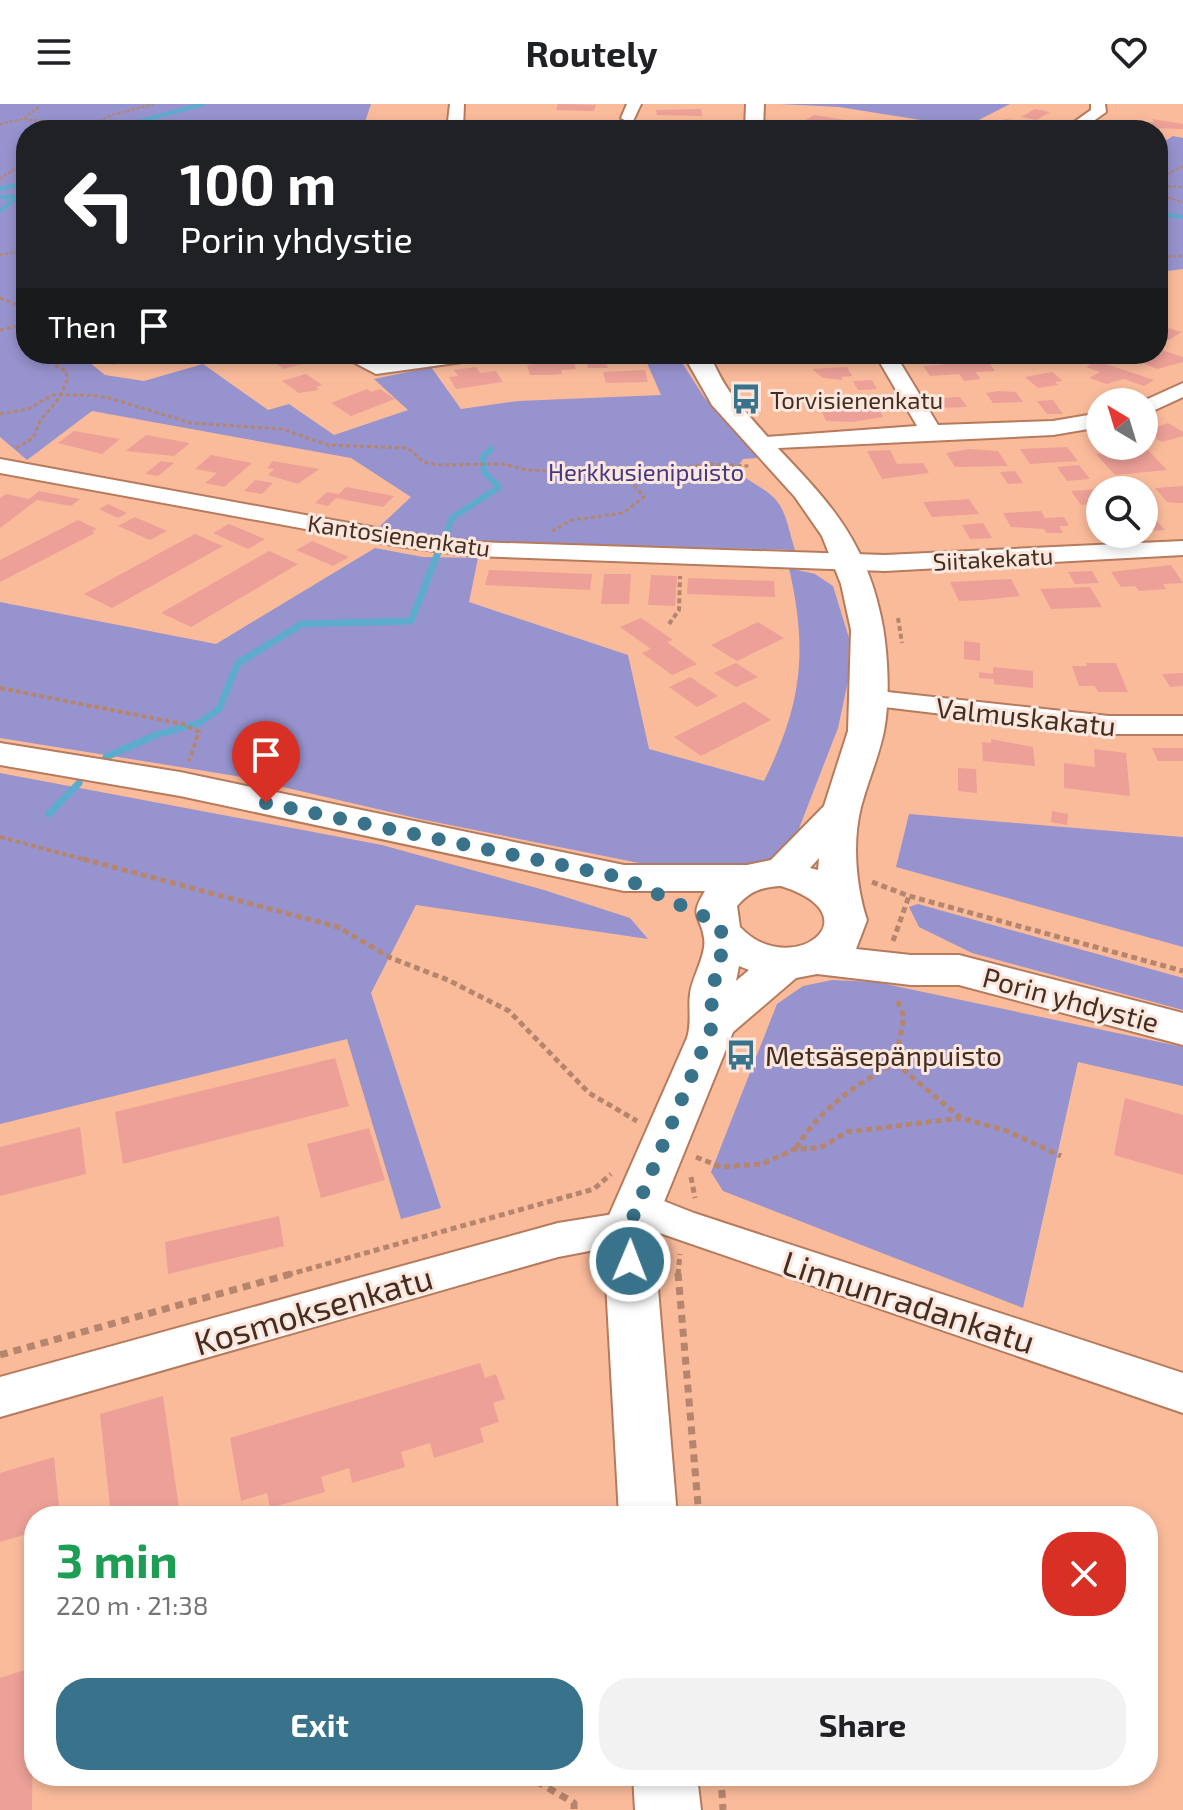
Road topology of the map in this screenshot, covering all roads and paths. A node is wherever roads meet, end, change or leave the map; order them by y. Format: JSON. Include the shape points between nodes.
{"nodes":[{"id":1,"x":154,"y":104,"type":"edge"},
{"id":2,"x":1098,"y":104,"type":"edge"},
{"id":3,"x":39,"y":107,"type":"dead end"},
{"id":4,"x":631,"y":111,"type":"edge"},
{"id":5,"x":23,"y":119,"type":"junction"},
{"id":6,"x":18,"y":120,"type":"edge"},
{"id":7,"x":32,"y":120,"type":"edge"},
{"id":8,"x":101,"y":120,"type":"edge"},
{"id":9,"x":696,"y":120,"type":"edge"},
{"id":10,"x":1090,"y":120,"type":"edge"},
{"id":11,"x":54,"y":364,"type":"edge"},
{"id":12,"x":368,"y":364,"type":"edge"},
{"id":13,"x":405,"y":364,"type":"edge"},
{"id":14,"x":702,"y":364,"type":"edge"},
{"id":15,"x":891,"y":364,"type":"edge"},
{"id":16,"x":1183,"y":389,"type":"edge"},
{"id":17,"x":62,"y":394,"type":"junction"},
{"id":18,"x":1158,"y":402,"type":"edge"},
{"id":19,"x":0,"y":414,"type":"edge"},
{"id":20,"x":1086,"y":422,"type":"edge"},
{"id":21,"x":931,"y":432,"type":"junction"},
{"id":22,"x":762,"y":456,"type":"junction"},
{"id":23,"x":6,"y":459,"type":"edge"},
{"id":24,"x":625,"y":475,"type":"junction"},
{"id":25,"x":1183,"y":548,"type":"edge"},
{"id":26,"x":535,"y":551,"type":"junction"},
{"id":27,"x":850,"y":562,"type":"junction"},
{"id":28,"x":680,"y":571,"type":"dead end"},
{"id":29,"x":669,"y":624,"type":"dead end"},
{"id":30,"x":0,"y":688,"type":"edge"},
{"id":31,"x":869,"y":698,"type":"junction"},
{"id":32,"x":1183,"y":725,"type":"edge"},
{"id":33,"x":0,"y":754,"type":"edge"},
{"id":34,"x":180,"y":784,"type":"junction"},
{"id":35,"x":841,"y":811,"type":"junction"},
{"id":36,"x":0,"y":837,"type":"edge"},
{"id":37,"x":764,"y":876,"type":"junction"},
{"id":38,"x":624,"y":878,"type":"junction"},
{"id":39,"x":909,"y":896,"type":"dead end"},
{"id":40,"x":842,"y":911,"type":"junction"},
{"id":41,"x":721,"y":931,"type":"junction"},
{"id":42,"x":801,"y":962,"type":"junction"},
{"id":43,"x":959,"y":970,"type":"junction"},
{"id":44,"x":1183,"y":971,"type":"edge"},
{"id":45,"x":894,"y":992,"type":"dead end"},
{"id":46,"x":713,"y":1024,"type":"junction"},
{"id":47,"x":1183,"y":1029,"type":"edge"},
{"id":48,"x":895,"y":1063,"type":"junction"},
{"id":49,"x":961,"y":1118,"type":"junction"},
{"id":50,"x":795,"y":1149,"type":"junction"},
{"id":51,"x":1061,"y":1156,"type":"dead end"},
{"id":52,"x":669,"y":1182,"type":"junction"},
{"id":53,"x":0,"y":1355,"type":"edge"},
{"id":54,"x":1183,"y":1393,"type":"edge"},
{"id":55,"x":0,"y":1397,"type":"edge"},
{"id":56,"x":649,"y":1506,"type":"edge"},
{"id":57,"x":698,"y":1506,"type":"edge"},
{"id":58,"x":545,"y":1786,"type":"edge"},
{"id":59,"x":666,"y":1786,"type":"edge"},
{"id":60,"x":722,"y":1786,"type":"edge"},
{"id":61,"x":574,"y":1810,"type":"edge"},
{"id":62,"x":668,"y":1810,"type":"edge"},
{"id":63,"x":723,"y":1810,"type":"edge"}],
"edges":[{"from":1,"to":8,"type":"path"},
{"from":2,"to":10,"type":"street","via":[[1099,112]]},
{"from":3,"to":5,"type":"path"},
{"from":4,"to":9,"type":"path"},
{"from":5,"to":6,"type":"path"},
{"from":5,"to":7,"type":"path"},
{"from":11,"to":17,"type":"path","via":[[66,371]]},
{"from":12,"to":13,"type":"street"},
{"from":14,"to":22,"type":"main road"},
{"from":15,"to":21,"type":"street"},
{"from":16,"to":18,"type":"street"},
{"from":17,"to":19,"type":"path"},
{"from":17,"to":23,"type":"path","via":[[34,427],[33,438]]},
{"from":17,"to":24,"type":"path","via":[[106,397],[191,423],[282,429],[328,445],[408,448],[423,462],[437,465],[503,464]]},
{"from":20,"to":21,"type":"street"},
{"from":21,"to":22,"type":"street"},
{"from":22,"to":24,"type":"path"},
{"from":22,"to":27,"type":"main road","via":[[805,491]]},
{"from":23,"to":26,"type":"street","name":"Kantosienenkatu","via":[[398,539]]},
{"from":24,"to":26,"type":"path","via":[[644,497],[623,513],[572,520],[546,534]]},
{"from":25,"to":27,"type":"street","name":"Siitakekatu"},
{"from":26,"to":27,"type":"street","name":"Kantosienenkatu"},
{"from":27,"to":31,"type":"main road","via":[[867,630]]},
{"from":28,"to":29,"type":"path","via":[[679,610]]},
{"from":30,"to":34,"type":"path","via":[[183,724],[199,732]]},
{"from":31,"to":32,"type":"street","name":"Valmuskakatu","via":[[1119,726]]},
{"from":31,"to":35,"type":"main road","via":[[866,731]]},
{"from":33,"to":34,"type":"main road"},
{"from":34,"to":38,"type":"main road"},
{"from":35,"to":37,"type":"main road"},
{"from":35,"to":40,"type":"main road"},
{"from":36,"to":52,"type":"path","via":[[338,927],[391,958],[509,1011]]},
{"from":37,"to":38,"type":"main road"},
{"from":37,"to":40,"type":"main road","via":[[815,881]]},
{"from":37,"to":41,"type":"main road","via":[[722,895],[717,905]]},
{"from":38,"to":41,"type":"main road"},
{"from":39,"to":44,"type":"path"},
{"from":40,"to":42,"type":"main road","via":[[834,949]]},
{"from":40,"to":43,"type":"main road","name":"Porin yhdystie"},
{"from":41,"to":42,"type":"main road","via":[[750,956]]},
{"from":41,"to":46,"type":"main road","via":[[711,995]]},
{"from":42,"to":43,"type":"main road","name":"Porin yhdystie"},
{"from":42,"to":46,"type":"main road"},
{"from":43,"to":47,"type":"main road","name":"Porin yhdystie"},
{"from":45,"to":48,"type":"path","via":[[904,1017]]},
{"from":46,"to":52,"type":"main road"},
{"from":48,"to":49,"type":"path"},
{"from":48,"to":50,"type":"path","via":[[844,1091],[809,1124]]},
{"from":49,"to":50,"type":"path","via":[[847,1132],[820,1148]]},
{"from":49,"to":51,"type":"path","via":[[1007,1131]]},
{"from":50,"to":52,"type":"path","via":[[762,1164],[721,1167]]},
{"from":52,"to":53,"type":"path","via":[[621,1164],[594,1189]]},
{"from":52,"to":54,"type":"street","name":"Linnunradankatu"},
{"from":52,"to":55,"type":"street","name":"Kosmoksenkatu","via":[[558,1240]]},
{"from":52,"to":56,"type":"main road"},
{"from":52,"to":57,"type":"path"},
{"from":58,"to":61,"type":"path","via":[[574,1803]]},
{"from":59,"to":62,"type":"main road"},
{"from":60,"to":63,"type":"path"}]}
